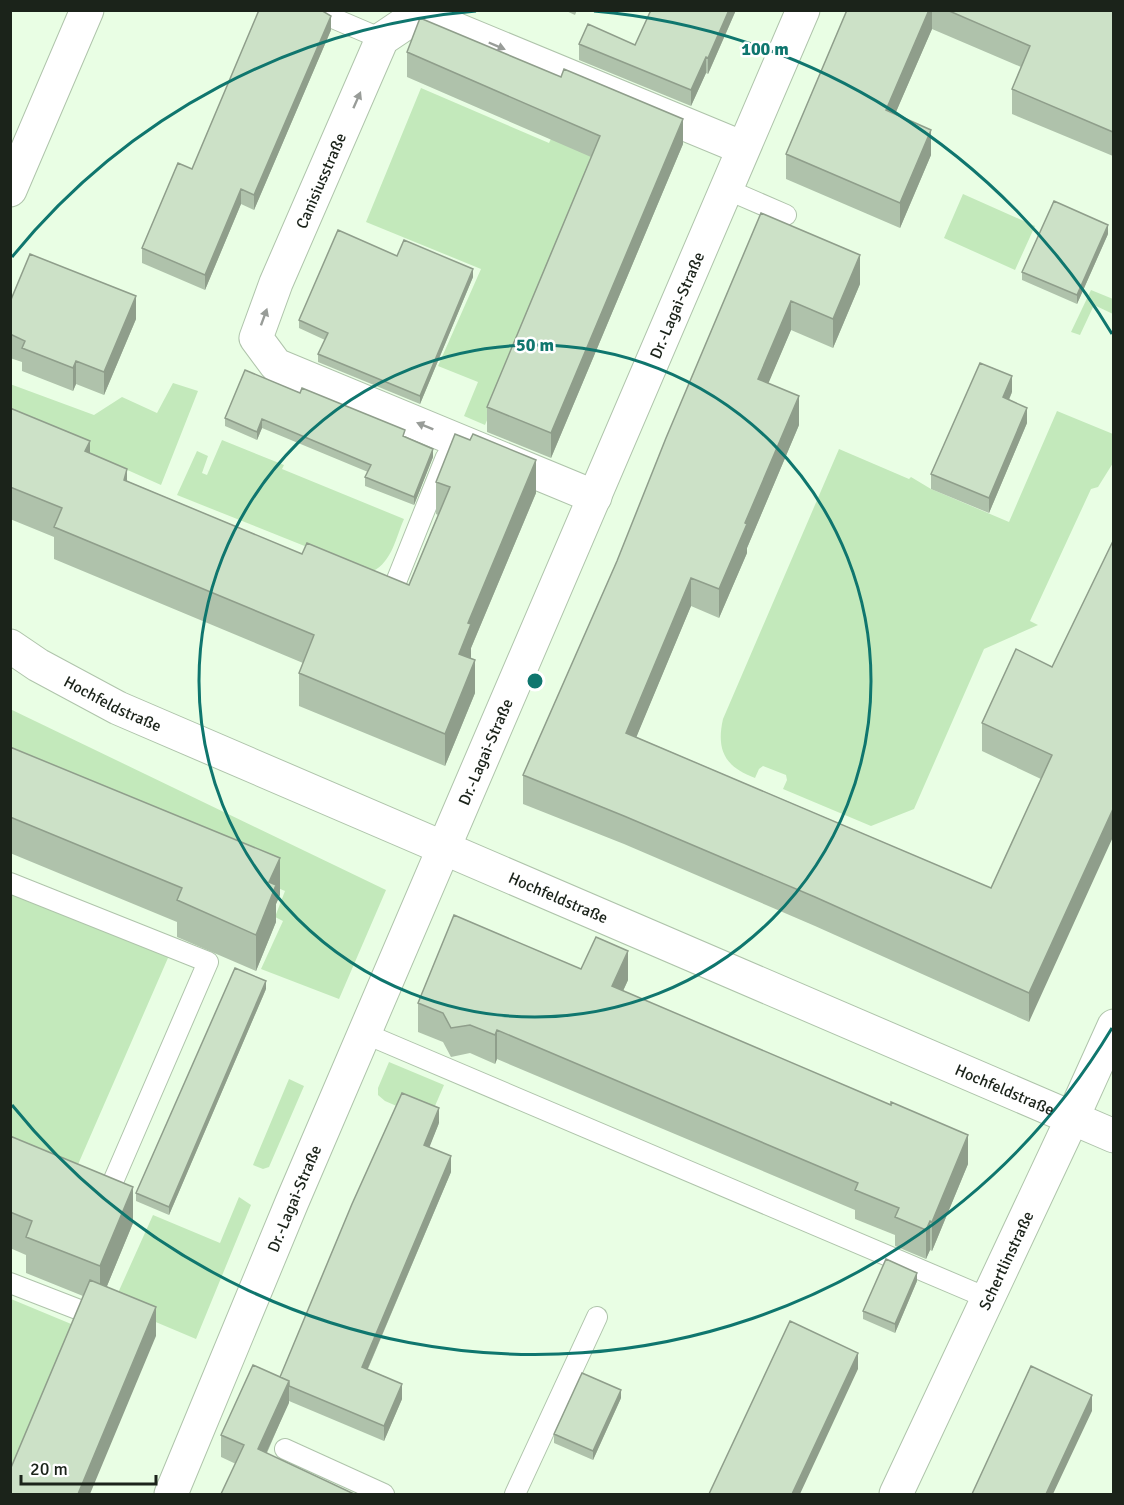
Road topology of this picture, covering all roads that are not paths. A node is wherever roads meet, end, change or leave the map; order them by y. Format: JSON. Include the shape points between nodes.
{"nodes":[{"id":1,"x":87,"y":10,"type":"edge"},
{"id":2,"x":314,"y":10,"type":"edge"},
{"id":3,"x":803,"y":10,"type":"edge"},
{"id":4,"x":382,"y":39,"type":"junction"},
{"id":5,"x":743,"y":148,"type":"junction"},
{"id":6,"x":726,"y":189,"type":"junction"},
{"id":7,"x":10,"y":190,"type":"edge"},
{"id":8,"x":786,"y":215,"type":"dead end"},
{"id":9,"x":454,"y":438,"type":"junction"},
{"id":10,"x":595,"y":497,"type":"junction"},
{"id":11,"x":360,"y":579,"type":"edge"},
{"id":12,"x":10,"y":646,"type":"edge"},
{"id":13,"x":444,"y":848,"type":"junction"},
{"id":14,"x":10,"y":883,"type":"edge"},
{"id":15,"x":1113,"y":1026,"type":"edge"},
{"id":16,"x":366,"y":1035,"type":"junction"},
{"id":17,"x":1072,"y":1119,"type":"junction"},
{"id":18,"x":1113,"y":1136,"type":"edge"},
{"id":19,"x":112,"y":1184,"type":"edge"},
{"id":20,"x":10,"y":1283,"type":"edge"},
{"id":21,"x":987,"y":1298,"type":"junction"},
{"id":22,"x":77,"y":1309,"type":"edge"},
{"id":23,"x":597,"y":1317,"type":"dead end"},
{"id":24,"x":285,"y":1449,"type":"dead end"},
{"id":25,"x":171,"y":1494,"type":"edge"},
{"id":26,"x":384,"y":1494,"type":"edge"},
{"id":27,"x":515,"y":1494,"type":"edge"},
{"id":28,"x":896,"y":1494,"type":"edge"}],
"edges":[{"from":1,"to":7,"type":"street"},
{"from":2,"to":4,"type":"lane"},
{"from":3,"to":5,"type":"street","name":"Dr.-Lagai-Straße"},
{"from":4,"to":5,"type":"street","one_way":true,"via":[[419,14]]},
{"from":9,"to":4,"type":"street","name":"Canisiusstraße","one_way":true,"via":[[276,365],[256,338]]},
{"from":5,"to":6,"type":"street","name":"Dr.-Lagai-Straße"},
{"from":6,"to":8,"type":"lane"},
{"from":6,"to":10,"type":"street","name":"Dr.-Lagai-Straße"},
{"from":9,"to":10,"type":"street","name":"Canisiusstraße"},
{"from":9,"to":11,"type":"lane","via":[[392,592]]},
{"from":10,"to":13,"type":"street","name":"Dr.-Lagai-Straße"},
{"from":12,"to":13,"type":"street","name":"Hochfeldstraße","via":[[118,708]]},
{"from":13,"to":16,"type":"street","name":"Dr.-Lagai-Straße"},
{"from":13,"to":17,"type":"street","name":"Hochfeldstraße"},
{"from":14,"to":19,"type":"lane","via":[[208,962]]},
{"from":15,"to":17,"type":"street","name":"Schertlinstraße"},
{"from":16,"to":21,"type":"lane"},
{"from":16,"to":25,"type":"street","name":"Dr.-Lagai-Straße"},
{"from":17,"to":18,"type":"street","name":"Hochfeldstraße"},
{"from":17,"to":21,"type":"street","name":"Schertlinstraße"},
{"from":20,"to":22,"type":"lane"},
{"from":21,"to":28,"type":"street","name":"Schertlinstraße"},
{"from":23,"to":27,"type":"lane"},
{"from":24,"to":26,"type":"lane"}]}
